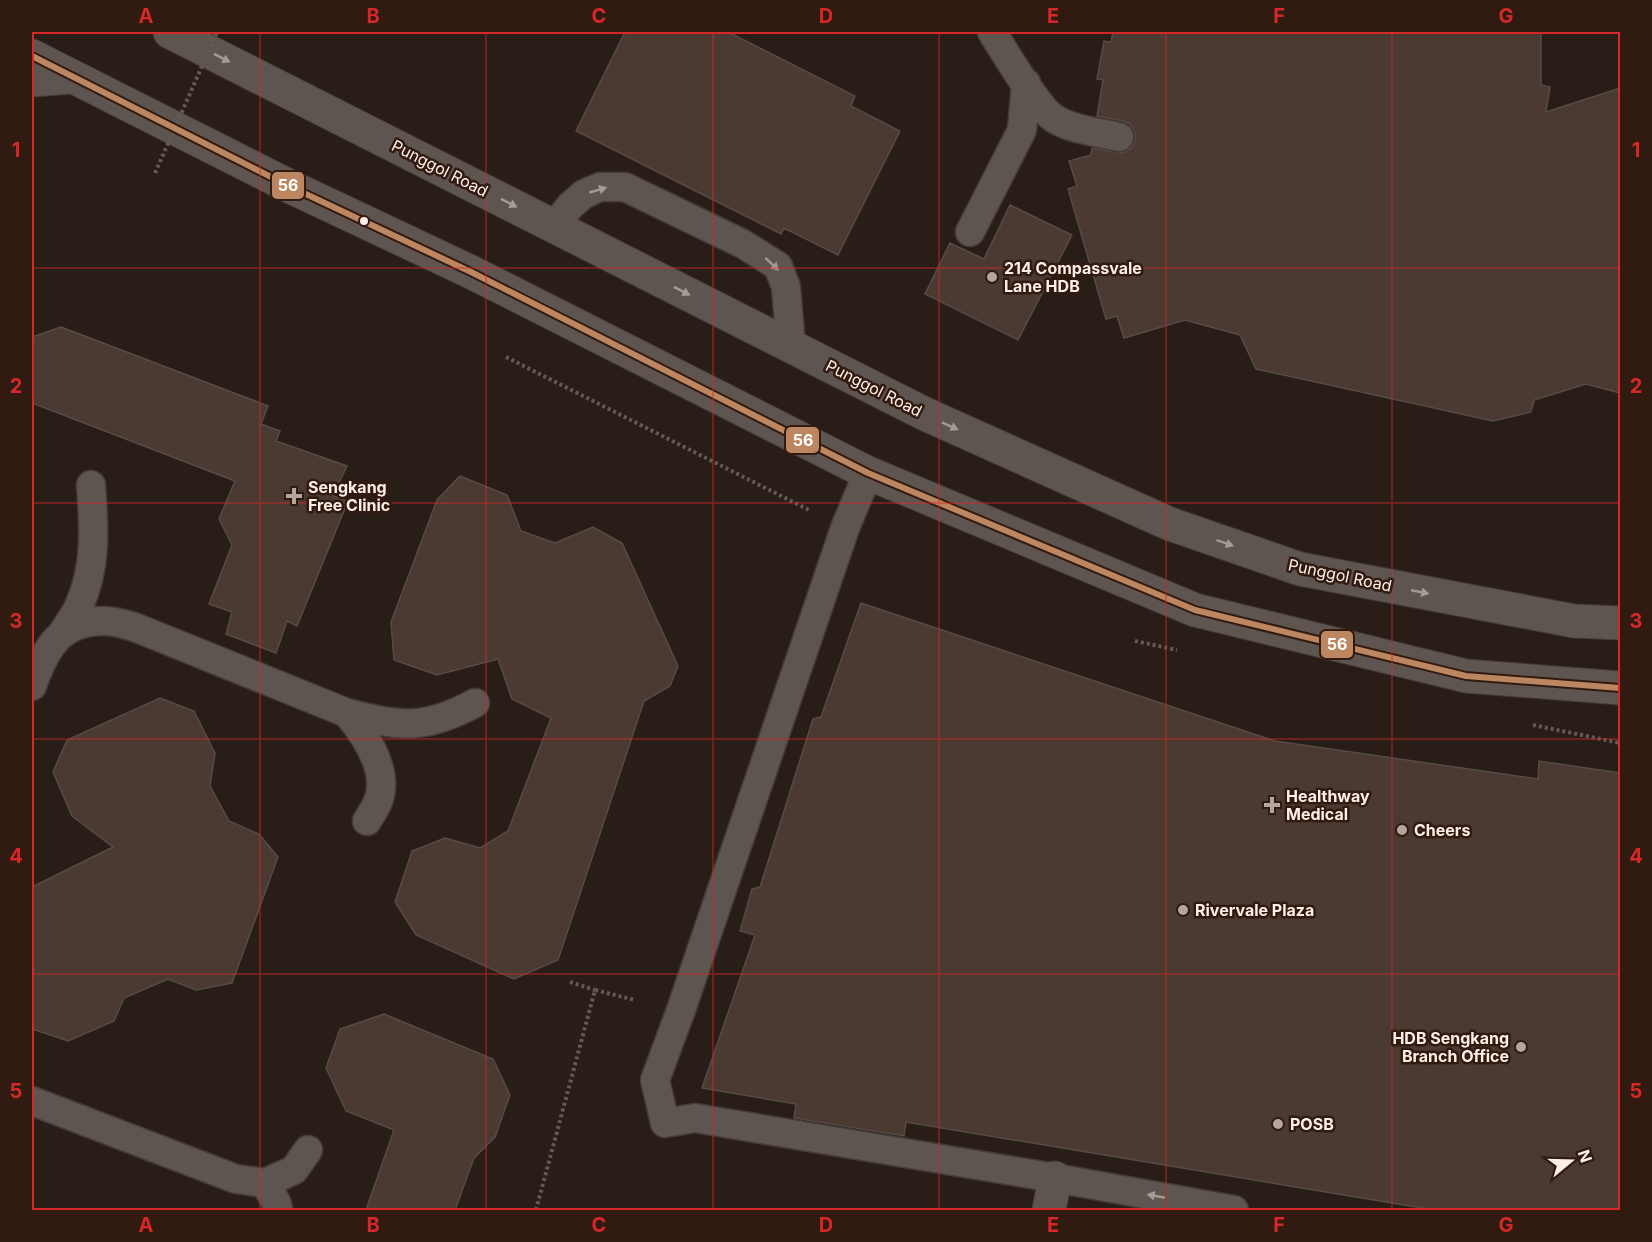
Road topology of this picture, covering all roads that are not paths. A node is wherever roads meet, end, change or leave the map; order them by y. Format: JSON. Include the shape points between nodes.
{"nodes":[{"id":1,"x":170,"y":32,"type":"edge"},
{"id":2,"x":992,"y":32,"type":"edge"},
{"id":3,"x":32,"y":56,"type":"edge"},
{"id":4,"x":72,"y":77,"type":"junction"},
{"id":5,"x":32,"y":80,"type":"edge"},
{"id":6,"x":1026,"y":82,"type":"junction"},
{"id":7,"x":1119,"y":137,"type":"dead end"},
{"id":8,"x":554,"y":226,"type":"junction"},
{"id":9,"x":970,"y":232,"type":"dead end"},
{"id":10,"x":791,"y":346,"type":"junction"},
{"id":11,"x":868,"y":473,"type":"junction"},
{"id":12,"x":91,"y":485,"type":"dead end"},
{"id":13,"x":1620,"y":601,"type":"edge"},
{"id":14,"x":1574,"y":621,"type":"junction"},
{"id":15,"x":1620,"y":623,"type":"edge"},
{"id":16,"x":62,"y":634,"type":"junction"},
{"id":17,"x":32,"y":686,"type":"edge"},
{"id":18,"x":1620,"y":688,"type":"edge"},
{"id":19,"x":475,"y":703,"type":"dead end"},
{"id":20,"x":347,"y":713,"type":"junction"},
{"id":21,"x":367,"y":821,"type":"dead end"},
{"id":22,"x":32,"y":1101,"type":"edge"},
{"id":23,"x":308,"y":1150,"type":"dead end"},
{"id":24,"x":1055,"y":1178,"type":"junction"},
{"id":25,"x":265,"y":1183,"type":"junction"},
{"id":26,"x":278,"y":1210,"type":"edge"},
{"id":27,"x":1049,"y":1210,"type":"edge"},
{"id":28,"x":1234,"y":1210,"type":"edge"}],
"edges":[{"from":1,"to":8,"type":"main road","name":"Punggol Road","one_way":true},
{"from":2,"to":6,"type":"lane"},
{"from":3,"to":4,"type":"main road"},
{"from":4,"to":5,"type":"main road"},
{"from":4,"to":11,"type":"main road","via":[[471,272]]},
{"from":6,"to":7,"type":"lane","via":[[1039,104],[1055,119]]},
{"from":6,"to":9,"type":"lane","via":[[1022,130]]},
{"from":8,"to":10,"type":"main road","name":"Punggol Road","one_way":true},
{"from":8,"to":10,"type":"lane","one_way":true,"via":[[584,194],[600,187],[624,187],[743,244],[778,266],[786,287]]},
{"from":10,"to":14,"type":"main road","name":"Punggol Road","one_way":true,"via":[[925,414],[1191,531],[1300,569]]},
{"from":11,"to":18,"type":"main road","via":[[1195,610],[1466,676]]},
{"from":11,"to":24,"type":"lane","via":[[845,528],[655,1080],[665,1123],[695,1118]]},
{"from":12,"to":16,"type":"lane","via":[[92,569],[79,607]]},
{"from":13,"to":14,"type":"main road"},
{"from":14,"to":15,"type":"main road","name":"Punggol Road"},
{"from":16,"to":17,"type":"lane","via":[[42,657]]},
{"from":16,"to":20,"type":"lane","via":[[82,622],[107,621],[138,628]]},
{"from":19,"to":20,"type":"lane","via":[[452,716],[418,724],[383,723]]},
{"from":20,"to":21,"type":"lane","via":[[364,734],[381,781],[378,803]]},
{"from":22,"to":25,"type":"lane","via":[[236,1179]]},
{"from":23,"to":25,"type":"lane","via":[[294,1170]]},
{"from":24,"to":27,"type":"main road"},
{"from":28,"to":24,"type":"lane","one_way":true},
{"from":25,"to":26,"type":"lane"}]}
